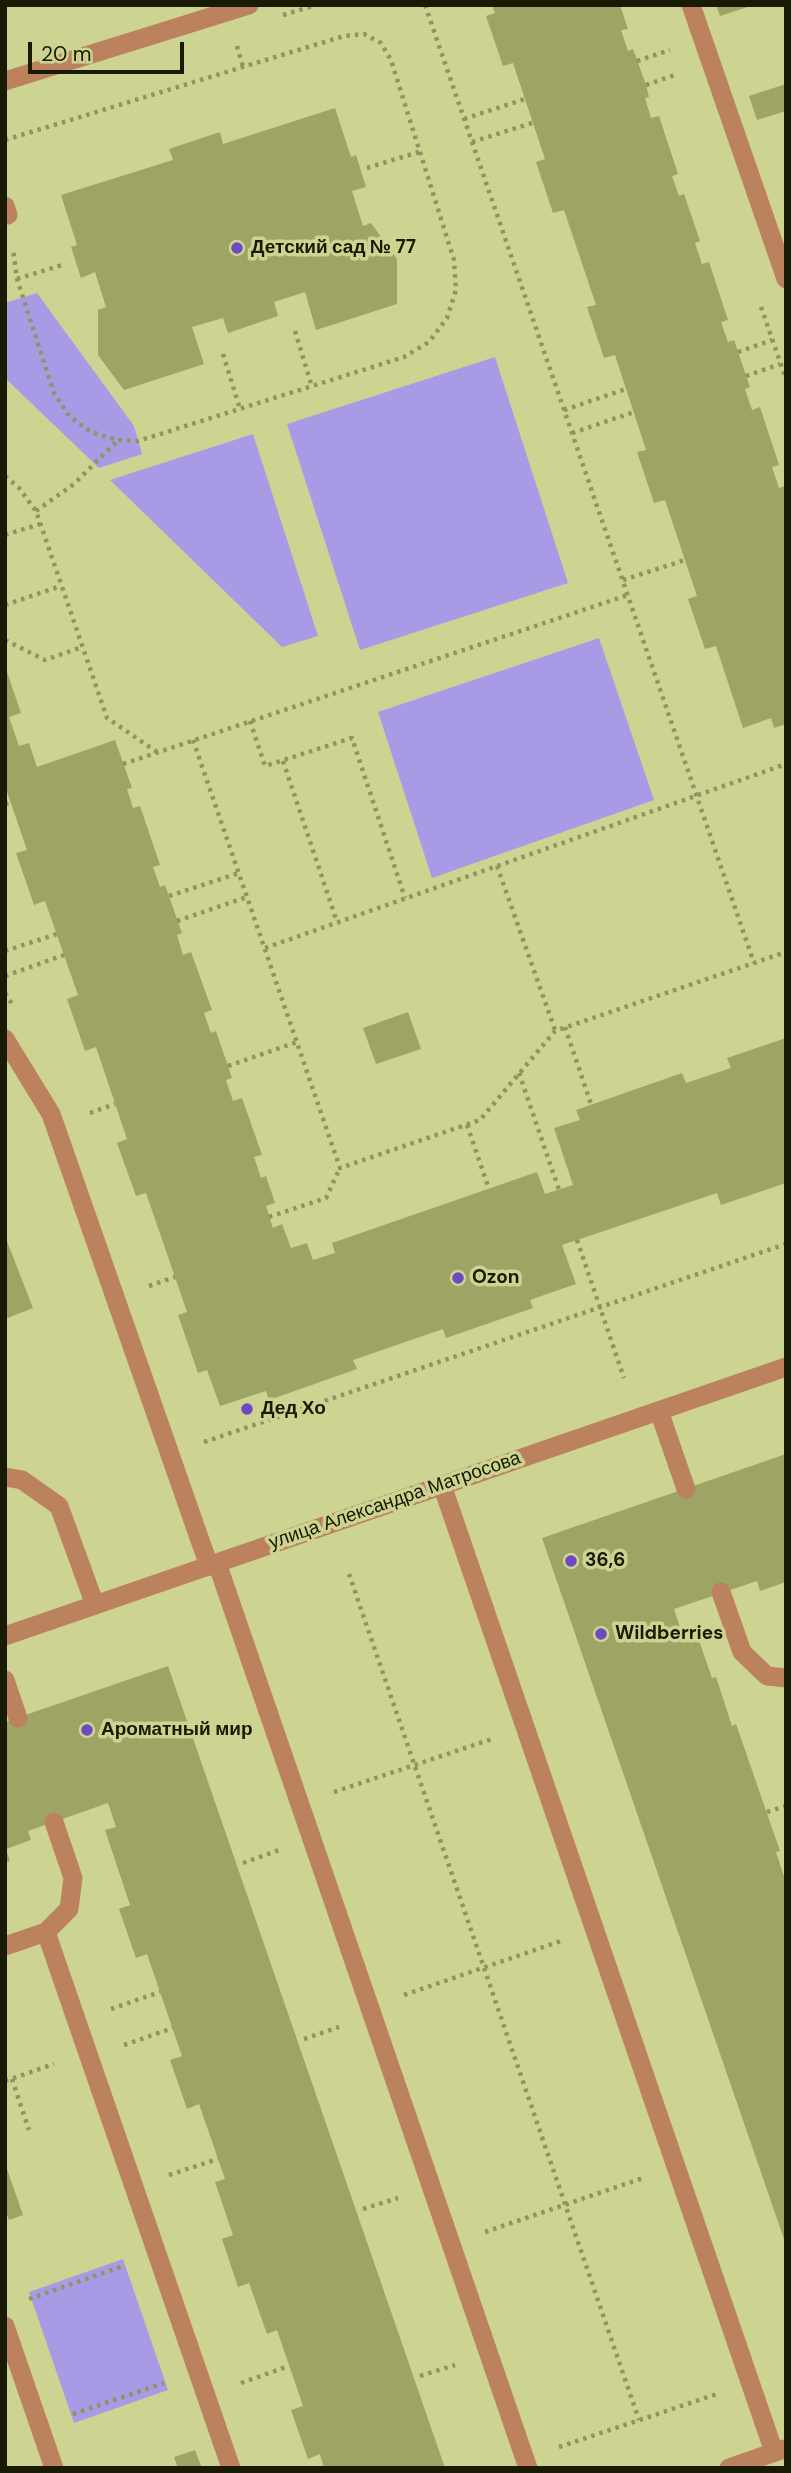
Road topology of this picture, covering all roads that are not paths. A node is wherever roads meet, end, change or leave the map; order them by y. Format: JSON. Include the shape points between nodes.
{"nodes":[{"id":1,"x":249,"y":5,"type":"edge"},
{"id":2,"x":691,"y":5,"type":"edge"},
{"id":3,"x":5,"y":81,"type":"edge"},
{"id":4,"x":786,"y":279,"type":"edge"},
{"id":5,"x":5,"y":1039,"type":"edge"},
{"id":6,"x":786,"y":1367,"type":"edge"},
{"id":7,"x":659,"y":1411,"type":"junction"},
{"id":8,"x":5,"y":1477,"type":"edge"},
{"id":9,"x":442,"y":1485,"type":"junction"},
{"id":10,"x":686,"y":1489,"type":"dead end"},
{"id":11,"x":213,"y":1564,"type":"junction"},
{"id":12,"x":721,"y":1592,"type":"dead end"},
{"id":13,"x":94,"y":1605,"type":"junction"},
{"id":14,"x":5,"y":1636,"type":"edge"},
{"id":15,"x":786,"y":1678,"type":"edge"},
{"id":16,"x":5,"y":1680,"type":"edge"},
{"id":17,"x":18,"y":1718,"type":"dead end"},
{"id":18,"x":54,"y":1822,"type":"dead end"},
{"id":19,"x":46,"y":1932,"type":"junction"},
{"id":20,"x":5,"y":1946,"type":"edge"},
{"id":21,"x":5,"y":2326,"type":"edge"},
{"id":22,"x":780,"y":2450,"type":"edge"},
{"id":23,"x":527,"y":2463,"type":"edge"},
{"id":24,"x":54,"y":2468,"type":"edge"},
{"id":25,"x":231,"y":2468,"type":"edge"},
{"id":26,"x":729,"y":2468,"type":"edge"}],
"edges":[{"from":1,"to":3,"type":"street"},
{"from":2,"to":4,"type":"street"},
{"from":5,"to":11,"type":"street","via":[[51,1114]]},
{"from":6,"to":7,"type":"street","name":"улица Александра Матросова"},
{"from":7,"to":9,"type":"street","name":"улица Александра Матросова"},
{"from":7,"to":10,"type":"street"},
{"from":8,"to":13,"type":"street","via":[[22,1480],[59,1506]]},
{"from":9,"to":11,"type":"street","name":"улица Александра Матросова"},
{"from":9,"to":22,"type":"street","via":[[750,2382]]},
{"from":11,"to":13,"type":"street","name":"улица Александра Матросова"},
{"from":11,"to":23,"type":"street"},
{"from":12,"to":15,"type":"street","via":[[742,1652],[767,1676]]},
{"from":13,"to":14,"type":"street","name":"улица Александра Матросова"},
{"from":16,"to":17,"type":"street"},
{"from":18,"to":19,"type":"street","via":[[73,1878],[69,1909]]},
{"from":19,"to":20,"type":"street"},
{"from":19,"to":25,"type":"street"},
{"from":21,"to":24,"type":"street"},
{"from":22,"to":26,"type":"street"}]}
